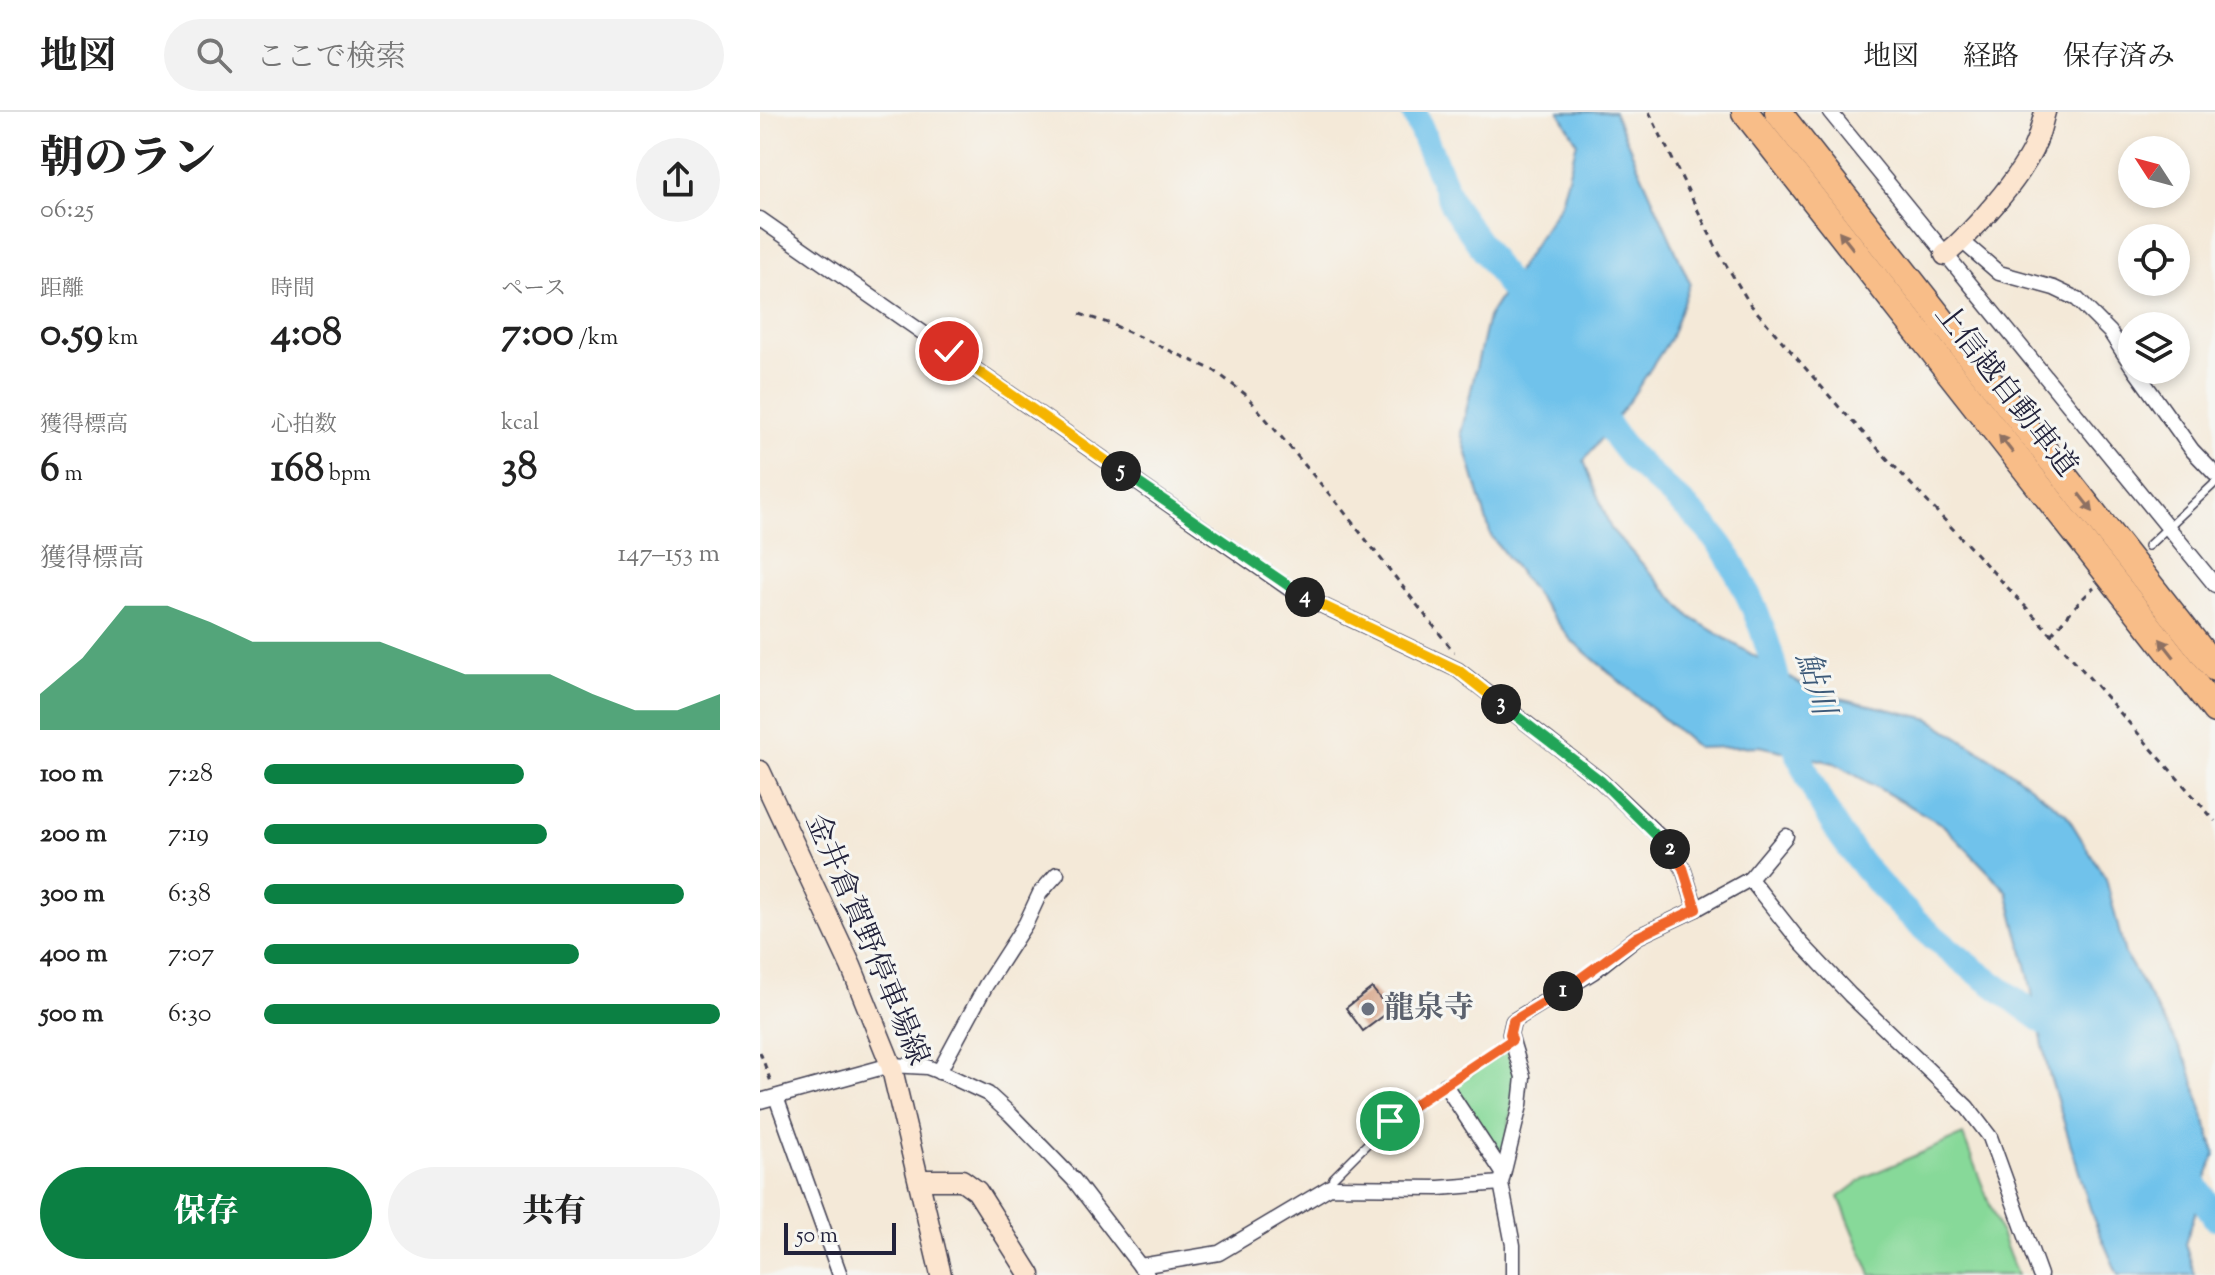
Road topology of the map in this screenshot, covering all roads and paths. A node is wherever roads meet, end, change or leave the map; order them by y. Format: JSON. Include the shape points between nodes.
{"nodes":[{"id":1,"x":1649,"y":112,"type":"edge"},
{"id":2,"x":1745,"y":112,"type":"edge"},
{"id":3,"x":1778,"y":112,"type":"edge"},
{"id":4,"x":1830,"y":112,"type":"edge"},
{"id":5,"x":2045,"y":112,"type":"edge"},
{"id":6,"x":760,"y":219,"type":"edge"},
{"id":7,"x":1962,"y":241,"type":"junction"},
{"id":8,"x":1945,"y":255,"type":"junction"},
{"id":9,"x":1080,"y":314,"type":"dead end"},
{"id":10,"x":2118,"y":345,"type":"edge"},
{"id":11,"x":2145,"y":384,"type":"edge"},
{"id":12,"x":2215,"y":474,"type":"edge"},
{"id":13,"x":2215,"y":483,"type":"edge"},
{"id":14,"x":2167,"y":529,"type":"junction"},
{"id":15,"x":2148,"y":546,"type":"dead end"},
{"id":16,"x":2215,"y":585,"type":"edge"},
{"id":17,"x":2095,"y":587,"type":"dead end"},
{"id":18,"x":2051,"y":634,"type":"junction"},
{"id":19,"x":2215,"y":668,"type":"edge"},
{"id":20,"x":1458,"y":670,"type":"junction"},
{"id":21,"x":2215,"y":710,"type":"edge"},
{"id":22,"x":760,"y":771,"type":"edge"},
{"id":23,"x":2215,"y":821,"type":"edge"},
{"id":24,"x":1786,"y":836,"type":"dead end"},
{"id":25,"x":1057,"y":874,"type":"dead end"},
{"id":26,"x":1750,"y":879,"type":"junction"},
{"id":27,"x":1696,"y":909,"type":"junction"},
{"id":28,"x":1512,"y":1040,"type":"junction"},
{"id":29,"x":760,"y":1052,"type":"edge"},
{"id":30,"x":891,"y":1065,"type":"junction"},
{"id":31,"x":939,"y":1072,"type":"junction"},
{"id":32,"x":1445,"y":1085,"type":"junction"},
{"id":33,"x":776,"y":1097,"type":"junction"},
{"id":34,"x":760,"y":1101,"type":"edge"},
{"id":35,"x":1502,"y":1178,"type":"junction"},
{"id":36,"x":919,"y":1180,"type":"junction"},
{"id":37,"x":1330,"y":1187,"type":"junction"},
{"id":38,"x":1143,"y":1270,"type":"edge"},
{"id":39,"x":840,"y":1275,"type":"edge"},
{"id":40,"x":941,"y":1275,"type":"edge"},
{"id":41,"x":1030,"y":1275,"type":"edge"},
{"id":42,"x":1513,"y":1275,"type":"edge"},
{"id":43,"x":2040,"y":1275,"type":"edge"}],
"edges":[{"from":1,"to":18,"type":"path","via":[[1750,304]]},
{"from":21,"to":2,"type":"highway","name":"上信越自動車道","one_way":true},
{"from":3,"to":19,"type":"highway","name":"上信越自動車道","one_way":true},
{"from":4,"to":8,"type":"street"},
{"from":5,"to":7,"type":"main road","via":[[2035,145],[2014,179]]},
{"from":6,"to":20,"type":"street","via":[[1294,592]]},
{"from":7,"to":8,"type":"main road"},
{"from":7,"to":10,"type":"street","via":[[1999,273],[2077,299]]},
{"from":8,"to":14,"type":"street"},
{"from":9,"to":20,"type":"path","via":[[1215,371],[1245,394],[1453,650]]},
{"from":11,"to":12,"type":"street"},
{"from":13,"to":14,"type":"lane"},
{"from":14,"to":15,"type":"lane"},
{"from":14,"to":16,"type":"street"},
{"from":17,"to":18,"type":"path"},
{"from":18,"to":23,"type":"path"},
{"from":20,"to":27,"type":"street","via":[[1601,781],[1660,837],[1683,868]]},
{"from":22,"to":30,"type":"main road","name":"金井倉賀野停車場線"},
{"from":24,"to":26,"type":"street"},
{"from":25,"to":31,"type":"street","via":[[1040,893]]},
{"from":26,"to":27,"type":"street"},
{"from":26,"to":43,"type":"street","via":[[1801,943],[1967,1107],[1990,1137]]},
{"from":27,"to":28,"type":"street","via":[[1637,937],[1593,972],[1513,1021]]},
{"from":28,"to":32,"type":"lane"},
{"from":28,"to":35,"type":"street","via":[[1523,1077]]},
{"from":29,"to":33,"type":"path"},
{"from":30,"to":31,"type":"street"},
{"from":30,"to":33,"type":"street"},
{"from":30,"to":36,"type":"main road","name":"金井倉賀野停車場線"},
{"from":31,"to":38,"type":"street","via":[[988,1094],[1010,1114],[1074,1180]]},
{"from":32,"to":35,"type":"street"},
{"from":32,"to":37,"type":"lane","via":[[1390,1121]]},
{"from":33,"to":34,"type":"street"},
{"from":33,"to":39,"type":"street"},
{"from":35,"to":37,"type":"street","via":[[1439,1188]]},
{"from":35,"to":42,"type":"street"},
{"from":36,"to":40,"type":"main road","name":"金井倉賀野停車場線"},
{"from":36,"to":41,"type":"main road","via":[[962,1180],[977,1191]]},
{"from":37,"to":38,"type":"street","via":[[1219,1253]]}]}
